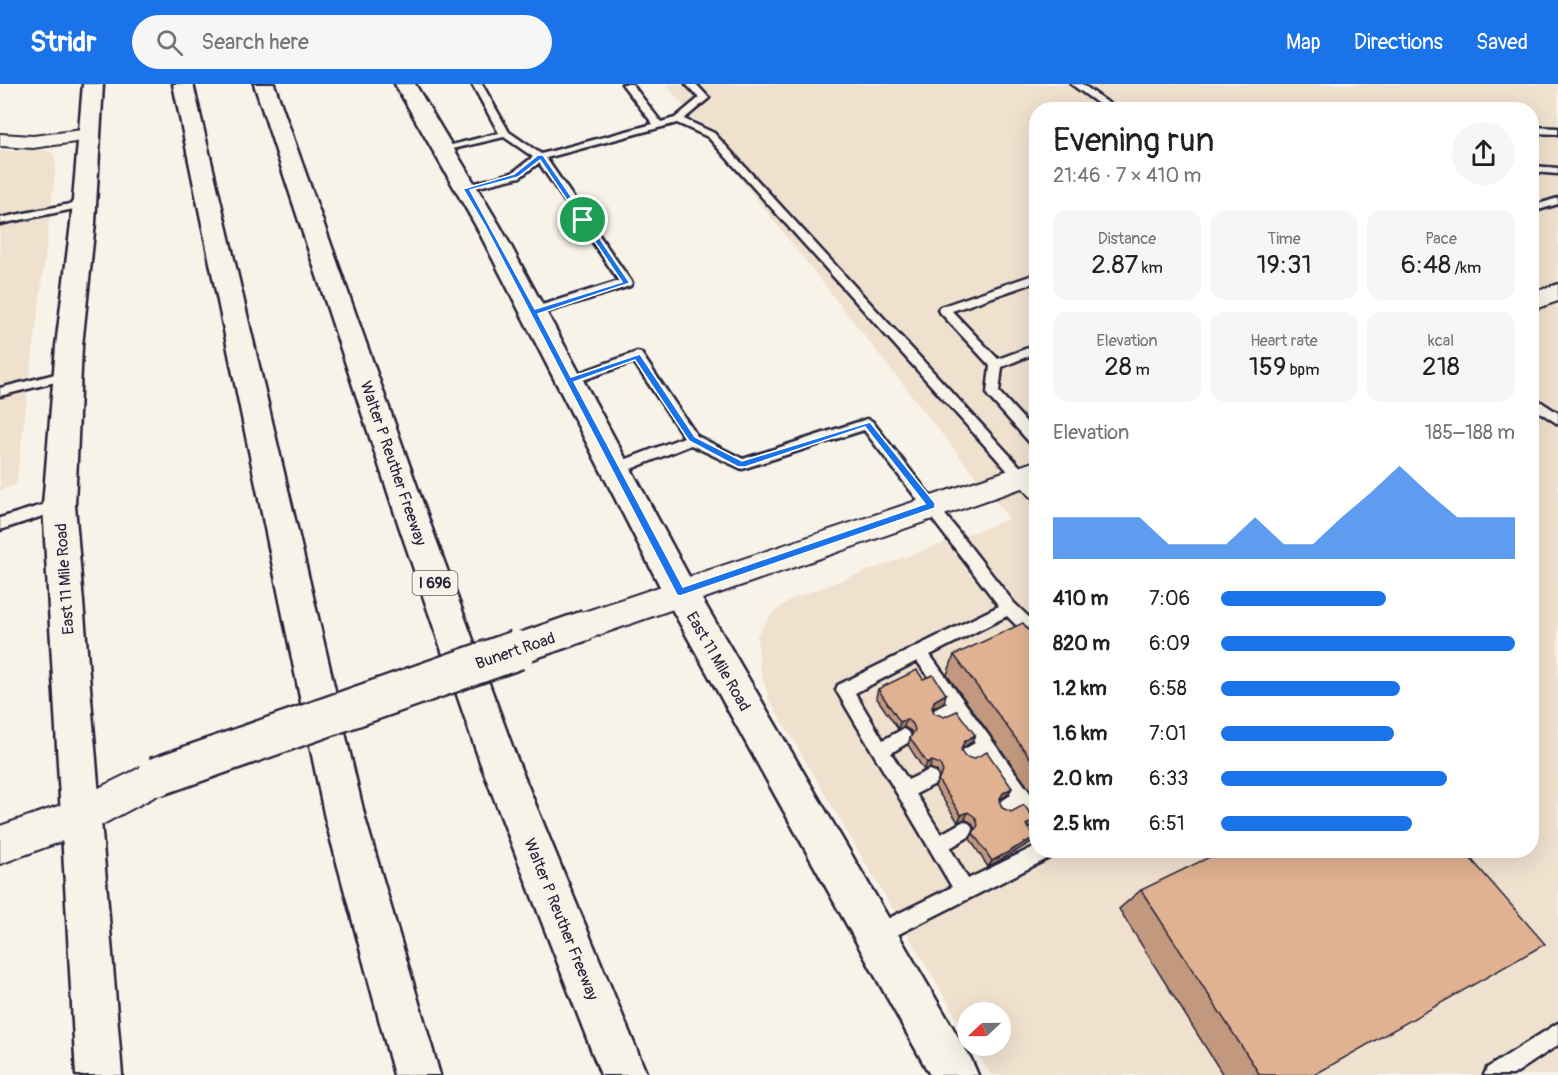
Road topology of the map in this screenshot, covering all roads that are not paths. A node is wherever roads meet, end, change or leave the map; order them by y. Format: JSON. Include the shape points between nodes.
{"nodes":[{"id":1,"x":93,"y":84,"type":"edge"},
{"id":2,"x":183,"y":84,"type":"edge"},
{"id":3,"x":264,"y":84,"type":"edge"},
{"id":4,"x":408,"y":84,"type":"edge"},
{"id":5,"x":477,"y":84,"type":"edge"},
{"id":6,"x":627,"y":84,"type":"edge"},
{"id":7,"x":691,"y":84,"type":"edge"},
{"id":8,"x":1076,"y":84,"type":"edge"},
{"id":9,"x":1102,"y":102,"type":"edge"},
{"id":10,"x":678,"y":120,"type":"junction"},
{"id":11,"x":659,"y":125,"type":"junction"},
{"id":12,"x":1539,"y":130,"type":"edge"},
{"id":13,"x":1558,"y":131,"type":"edge"},
{"id":14,"x":506,"y":134,"type":"junction"},
{"id":15,"x":90,"y":135,"type":"junction"},
{"id":16,"x":0,"y":140,"type":"edge"},
{"id":17,"x":444,"y":150,"type":"junction"},
{"id":18,"x":540,"y":157,"type":"junction"},
{"id":19,"x":1539,"y":170,"type":"edge"},
{"id":20,"x":1558,"y":171,"type":"edge"},
{"id":21,"x":466,"y":189,"type":"junction"},
{"id":22,"x":1558,"y":201,"type":"edge"},
{"id":23,"x":85,"y":204,"type":"junction"},
{"id":24,"x":1539,"y":207,"type":"edge"},
{"id":25,"x":0,"y":221,"type":"edge"},
{"id":26,"x":1029,"y":280,"type":"edge"},
{"id":27,"x":1558,"y":292,"type":"edge"},
{"id":28,"x":1539,"y":299,"type":"edge"},
{"id":29,"x":533,"y":312,"type":"junction"},
{"id":30,"x":1029,"y":352,"type":"edge"},
{"id":31,"x":996,"y":364,"type":"junction"},
{"id":32,"x":67,"y":375,"type":"junction"},
{"id":33,"x":569,"y":381,"type":"junction"},
{"id":34,"x":0,"y":392,"type":"edge"},
{"id":35,"x":1539,"y":406,"type":"edge"},
{"id":36,"x":1558,"y":419,"type":"edge"},
{"id":37,"x":1029,"y":433,"type":"edge"},
{"id":38,"x":692,"y":439,"type":"junction"},
{"id":39,"x":616,"y":469,"type":"junction"},
{"id":40,"x":1029,"y":477,"type":"edge"},
{"id":41,"x":1029,"y":481,"type":"edge"},
{"id":42,"x":59,"y":505,"type":"junction"},
{"id":43,"x":932,"y":505,"type":"junction"},
{"id":44,"x":0,"y":524,"type":"edge"},
{"id":45,"x":680,"y":592,"type":"junction"},
{"id":46,"x":1009,"y":608,"type":"junction"},
{"id":47,"x":1029,"y":626,"type":"edge"},
{"id":48,"x":921,"y":653,"type":"junction"},
{"id":49,"x":958,"y":706,"type":"junction"},
{"id":50,"x":940,"y":715,"type":"edge"},
{"id":51,"x":903,"y":737,"type":"dead end"},
{"id":52,"x":986,"y":745,"type":"junction"},
{"id":53,"x":881,"y":750,"type":"junction"},
{"id":54,"x":969,"y":756,"type":"edge"},
{"id":55,"x":929,"y":778,"type":"dead end"},
{"id":56,"x":905,"y":791,"type":"junction"},
{"id":57,"x":1024,"y":797,"type":"junction"},
{"id":58,"x":1029,"y":804,"type":"edge"},
{"id":59,"x":1006,"y":808,"type":"edge"},
{"id":60,"x":79,"y":817,"type":"junction"},
{"id":61,"x":964,"y":830,"type":"dead end"},
{"id":62,"x":0,"y":845,"type":"edge"},
{"id":63,"x":938,"y":845,"type":"junction"},
{"id":64,"x":1031,"y":858,"type":"edge"},
{"id":65,"x":965,"y":891,"type":"junction"},
{"id":66,"x":876,"y":935,"type":"junction"},
{"id":67,"x":1558,"y":1034,"type":"edge"},
{"id":68,"x":99,"y":1075,"type":"edge"},
{"id":69,"x":417,"y":1075,"type":"edge"},
{"id":70,"x":624,"y":1075,"type":"edge"},
{"id":71,"x":955,"y":1075,"type":"edge"},
{"id":72,"x":1494,"y":1075,"type":"edge"}],
"edges":[{"from":1,"to":15,"type":"main road","name":"East 11 Mile Road"},
{"from":2,"to":69,"type":"main road","via":[[345,818]]},
{"from":3,"to":70,"type":"main road","name":"Walter P Reuther Freeway","number":"I 696","via":[[500,762]]},
{"from":4,"to":17,"type":"main road","name":"East 11 Mile Road"},
{"from":5,"to":14,"type":"lane"},
{"from":6,"to":11,"type":"lane"},
{"from":7,"to":10,"type":"lane","via":[[704,98]]},
{"from":8,"to":9,"type":"lane"},
{"from":10,"to":11,"type":"lane"},
{"from":10,"to":40,"type":"lane","via":[[711,135]]},
{"from":11,"to":18,"type":"lane"},
{"from":12,"to":13,"type":"lane"},
{"from":14,"to":17,"type":"lane"},
{"from":14,"to":18,"type":"lane"},
{"from":15,"to":16,"type":"street","via":[[33,142]]},
{"from":15,"to":23,"type":"main road","name":"East 11 Mile Road"},
{"from":17,"to":21,"type":"main road","name":"East 11 Mile Road"},
{"from":18,"to":21,"type":"lane","via":[[516,175]]},
{"from":18,"to":29,"type":"lane","via":[[626,283]]},
{"from":19,"to":20,"type":"lane"},
{"from":21,"to":29,"type":"main road","name":"East 11 Mile Road"},
{"from":22,"to":24,"type":"lane"},
{"from":23,"to":25,"type":"lane"},
{"from":23,"to":32,"type":"main road","name":"East 11 Mile Road"},
{"from":26,"to":31,"type":"lane","via":[[944,310]]},
{"from":27,"to":28,"type":"street"},
{"from":29,"to":33,"type":"main road","name":"East 11 Mile Road"},
{"from":30,"to":31,"type":"lane"},
{"from":31,"to":37,"type":"lane","via":[[993,393]]},
{"from":32,"to":34,"type":"lane"},
{"from":32,"to":42,"type":"main road","name":"East 11 Mile Road"},
{"from":33,"to":38,"type":"lane","via":[[637,356]]},
{"from":33,"to":39,"type":"main road","name":"East 11 Mile Road"},
{"from":35,"to":36,"type":"lane"},
{"from":38,"to":39,"type":"lane"},
{"from":38,"to":43,"type":"lane","via":[[742,465],[867,424]]},
{"from":39,"to":45,"type":"main road","name":"East 11 Mile Road"},
{"from":41,"to":43,"type":"street","name":"Bunert Road"},
{"from":42,"to":44,"type":"lane"},
{"from":42,"to":60,"type":"main road","name":"East 11 Mile Road"},
{"from":43,"to":45,"type":"street","name":"Bunert Road"},
{"from":43,"to":46,"type":"lane"},
{"from":45,"to":60,"type":"street","name":"Bunert Road","bridge":true,"via":[[156,777]]},
{"from":45,"to":66,"type":"main road","name":"East 11 Mile Road"},
{"from":46,"to":47,"type":"lane"},
{"from":46,"to":48,"type":"lane"},
{"from":48,"to":49,"type":"lane"},
{"from":48,"to":53,"type":"lane","via":[[844,690]]},
{"from":49,"to":50,"type":"lane"},
{"from":49,"to":52,"type":"lane"},
{"from":51,"to":53,"type":"lane"},
{"from":52,"to":54,"type":"lane"},
{"from":52,"to":57,"type":"lane"},
{"from":53,"to":56,"type":"lane"},
{"from":55,"to":56,"type":"lane"},
{"from":56,"to":63,"type":"lane"},
{"from":57,"to":58,"type":"lane"},
{"from":57,"to":59,"type":"lane"},
{"from":60,"to":62,"type":"street","name":"Bunert Road"},
{"from":60,"to":68,"type":"main road","name":"East 11 Mile Road"},
{"from":61,"to":63,"type":"lane"},
{"from":63,"to":65,"type":"lane"},
{"from":64,"to":65,"type":"lane"},
{"from":65,"to":66,"type":"lane"},
{"from":66,"to":71,"type":"main road","name":"East 11 Mile Road"},
{"from":67,"to":72,"type":"lane"}]}
